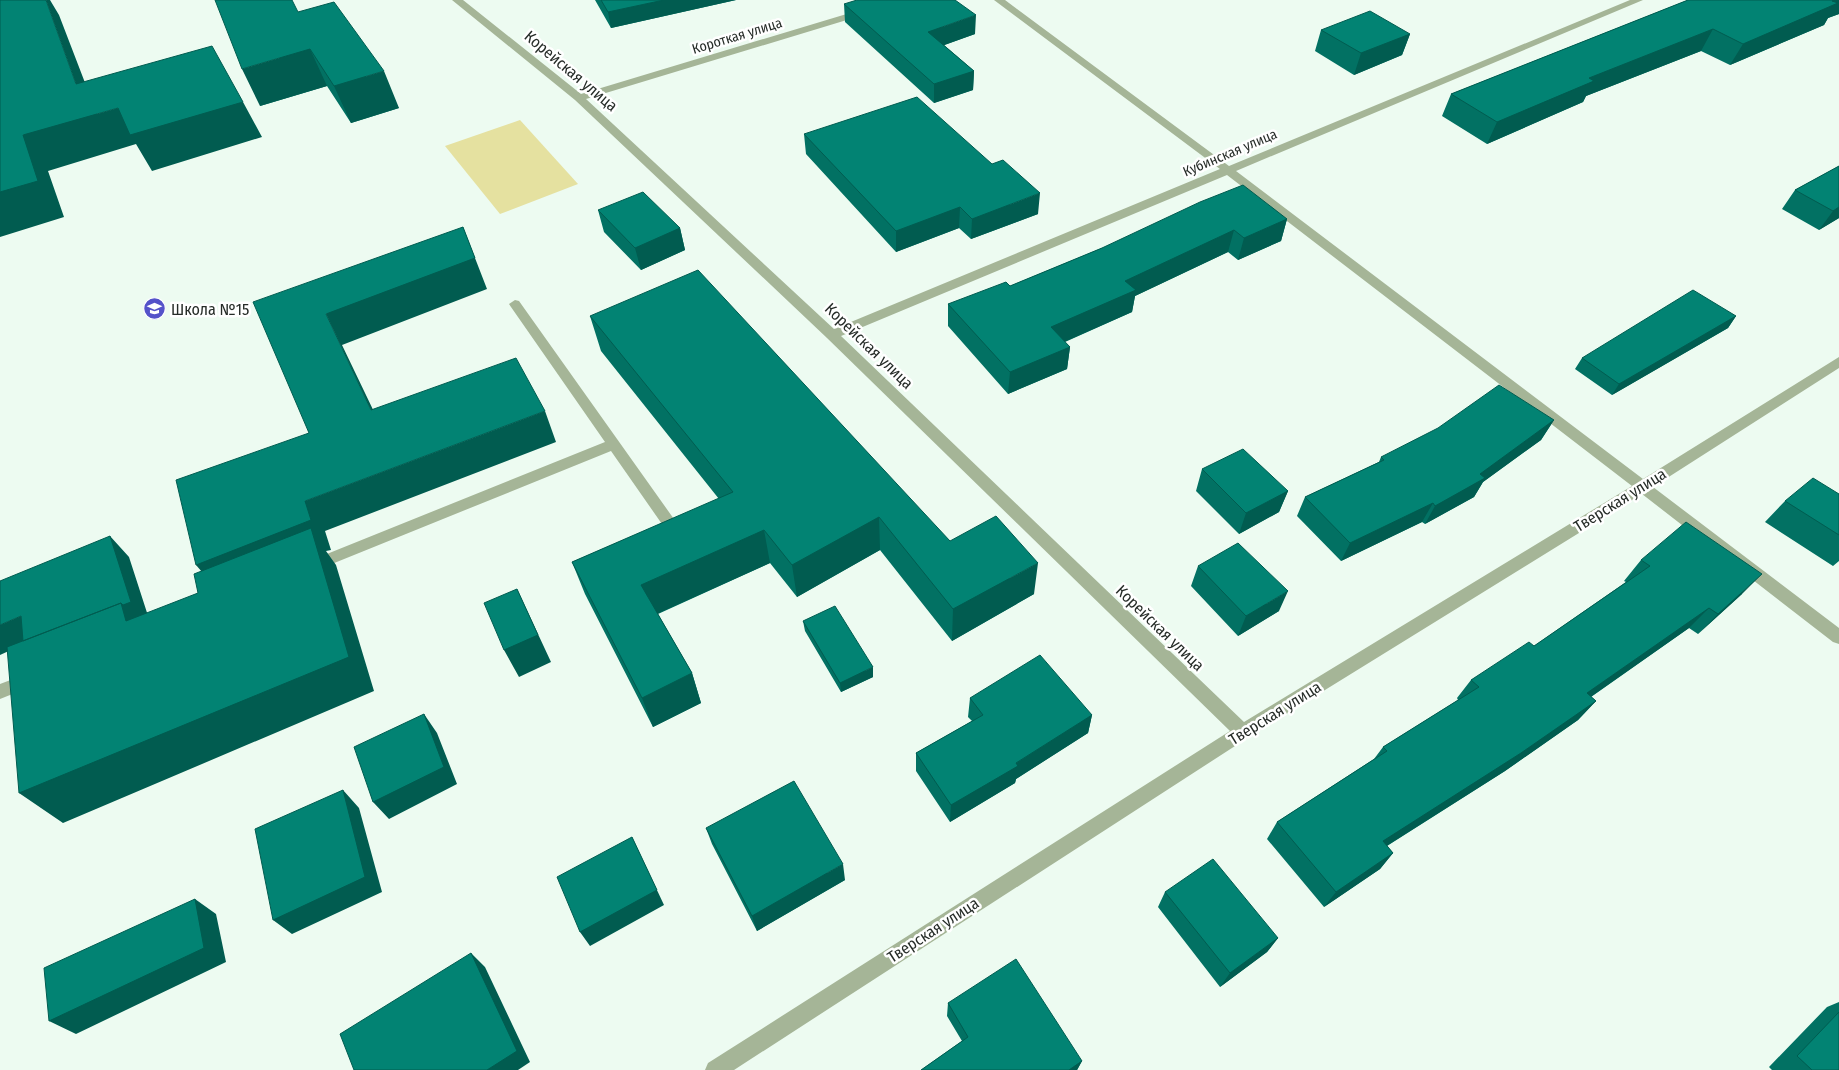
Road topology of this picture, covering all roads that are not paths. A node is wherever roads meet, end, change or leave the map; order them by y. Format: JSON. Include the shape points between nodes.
{"nodes":[{"id":1,"x":457,"y":0,"type":"edge"},
{"id":2,"x":903,"y":0,"type":"edge"},
{"id":3,"x":999,"y":0,"type":"edge"},
{"id":4,"x":1638,"y":0,"type":"edge"},
{"id":5,"x":580,"y":98,"type":"junction"},
{"id":6,"x":1228,"y":170,"type":"junction"},
{"id":7,"x":515,"y":304,"type":"dead end"},
{"id":8,"x":832,"y":335,"type":"junction"},
{"id":9,"x":1839,"y":362,"type":"edge"},
{"id":10,"x":614,"y":444,"type":"junction"},
{"id":11,"x":1642,"y":486,"type":"junction"},
{"id":12,"x":676,"y":533,"type":"edge"},
{"id":13,"x":302,"y":570,"type":"edge"},
{"id":14,"x":1839,"y":637,"type":"edge"},
{"id":15,"x":46,"y":674,"type":"edge"},
{"id":16,"x":0,"y":692,"type":"edge"},
{"id":17,"x":1243,"y":732,"type":"junction"},
{"id":18,"x":715,"y":1070,"type":"edge"}],
"edges":[{"from":1,"to":5,"type":"street","name":"Корейская улица"},
{"from":2,"to":5,"type":"street","name":"Короткая улица"},
{"from":3,"to":6,"type":"street"},
{"from":4,"to":6,"type":"street","name":"Кубинская улица"},
{"from":5,"to":8,"type":"street","name":"Корейская улица"},
{"from":6,"to":8,"type":"street","name":"Кубинская улица"},
{"from":6,"to":11,"type":"street"},
{"from":7,"to":10,"type":"street"},
{"from":8,"to":17,"type":"street","name":"Корейская улица"},
{"from":9,"to":11,"type":"street","name":"Тверская улица"},
{"from":10,"to":12,"type":"street"},
{"from":10,"to":13,"type":"street"},
{"from":11,"to":14,"type":"street"},
{"from":11,"to":17,"type":"street","name":"Тверская улица"},
{"from":15,"to":16,"type":"street"},
{"from":17,"to":18,"type":"street","name":"Тверская улица"}]}
